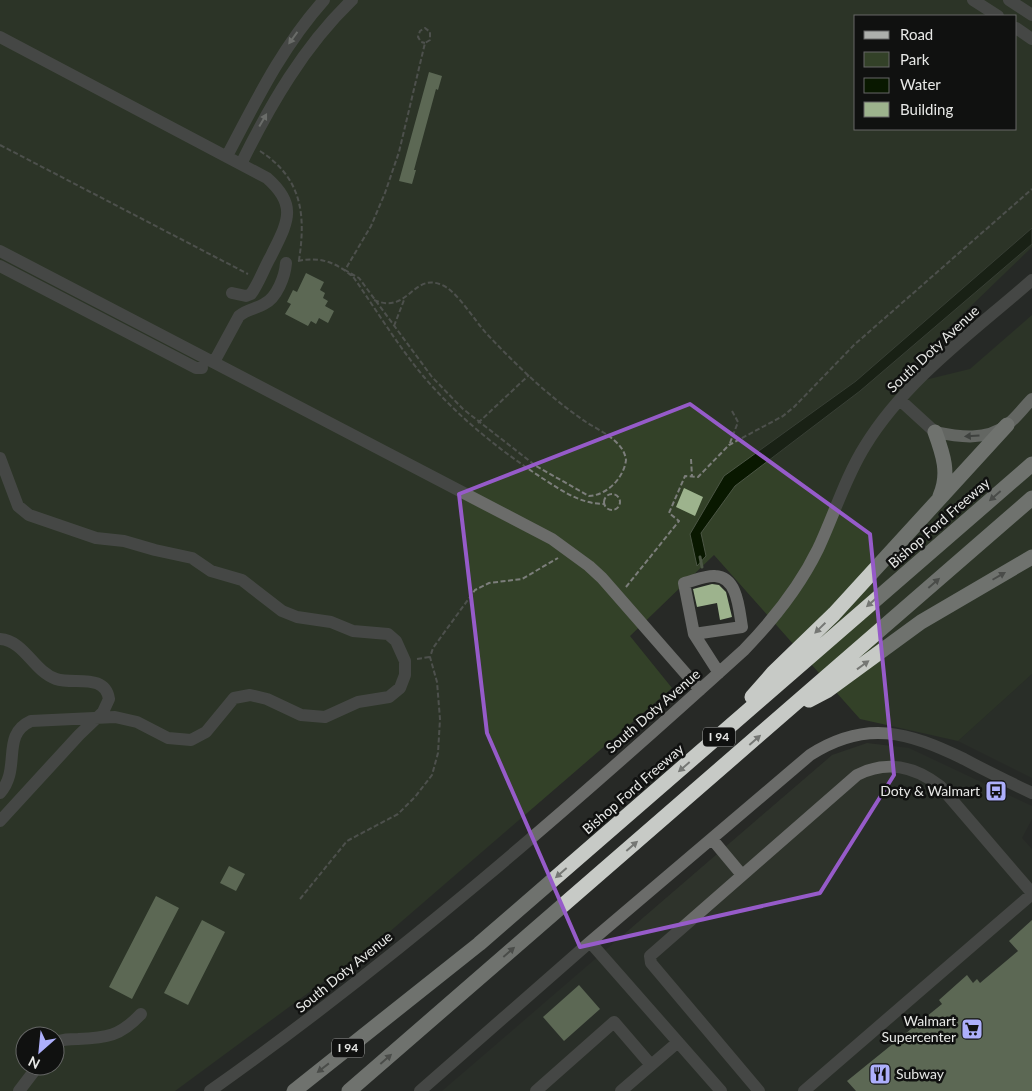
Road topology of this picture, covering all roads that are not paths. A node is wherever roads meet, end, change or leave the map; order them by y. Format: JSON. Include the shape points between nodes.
{"nodes":[{"id":1,"x":324,"y":0,"type":"edge"},
{"id":2,"x":352,"y":0,"type":"edge"},
{"id":3,"x":973,"y":0,"type":"edge"},
{"id":4,"x":1009,"y":0,"type":"edge"},
{"id":5,"x":996,"y":15,"type":"edge"},
{"id":6,"x":1032,"y":15,"type":"edge"},
{"id":7,"x":1017,"y":29,"type":"edge"},
{"id":8,"x":0,"y":37,"type":"edge"},
{"id":9,"x":1032,"y":39,"type":"edge"},
{"id":10,"x":227,"y":156,"type":"junction"},
{"id":11,"x":240,"y":164,"type":"junction"},
{"id":12,"x":0,"y":251,"type":"edge"},
{"id":13,"x":286,"y":263,"type":"road end"},
{"id":14,"x":0,"y":266,"type":"edge"},
{"id":15,"x":1032,"y":280,"type":"edge"},
{"id":16,"x":232,"y":293,"type":"dead end"},
{"id":17,"x":214,"y":362,"type":"junction"},
{"id":18,"x":202,"y":368,"type":"dead end"},
{"id":19,"x":1032,"y":399,"type":"edge"},
{"id":20,"x":900,"y":400,"type":"junction"},
{"id":21,"x":1007,"y":425,"type":"junction"},
{"id":22,"x":935,"y":432,"type":"junction"},
{"id":23,"x":0,"y":458,"type":"edge"},
{"id":24,"x":1032,"y":464,"type":"edge"},
{"id":25,"x":1032,"y":498,"type":"edge"},
{"id":26,"x":938,"y":501,"type":"junction"},
{"id":27,"x":1032,"y":557,"type":"edge"},
{"id":28,"x":694,"y":634,"type":"junction"},
{"id":29,"x":0,"y":639,"type":"edge"},
{"id":30,"x":719,"y":673,"type":"junction"},
{"id":31,"x":700,"y":690,"type":"junction"},
{"id":32,"x":792,"y":708,"type":"junction"},
{"id":33,"x":97,"y":718,"type":"junction"},
{"id":34,"x":712,"y":743,"type":"junction"},
{"id":35,"x":0,"y":793,"type":"edge"},
{"id":36,"x":1032,"y":793,"type":"edge"},
{"id":37,"x":0,"y":821,"type":"edge"},
{"id":38,"x":712,"y":839,"type":"junction"},
{"id":39,"x":742,"y":875,"type":"junction"},
{"id":40,"x":1032,"y":894,"type":"edge"},
{"id":41,"x":590,"y":942,"type":"junction"},
{"id":42,"x":141,"y":1014,"type":"dead end"},
{"id":43,"x":65,"y":1040,"type":"edge"},
{"id":44,"x":678,"y":1042,"type":"junction"},
{"id":45,"x":651,"y":1065,"type":"junction"},
{"id":46,"x":30,"y":1076,"type":"edge"},
{"id":47,"x":540,"y":1090,"type":"edge"},
{"id":48,"x":19,"y":1091,"type":"edge"},
{"id":49,"x":210,"y":1091,"type":"edge"},
{"id":50,"x":294,"y":1091,"type":"edge"},
{"id":51,"x":349,"y":1091,"type":"edge"},
{"id":52,"x":420,"y":1091,"type":"edge"},
{"id":53,"x":621,"y":1091,"type":"edge"},
{"id":54,"x":721,"y":1091,"type":"edge"},
{"id":55,"x":759,"y":1091,"type":"edge"},
{"id":56,"x":806,"y":1091,"type":"edge"}],
"edges":[{"from":1,"to":10,"type":"street","one_way":true,"via":[[291,39]]},
{"from":11,"to":2,"type":"street","one_way":true,"via":[[296,67],[321,33]]},
{"from":3,"to":5,"type":"street"},
{"from":4,"to":6,"type":"street"},
{"from":7,"to":9,"type":"street"},
{"from":8,"to":10,"type":"street"},
{"from":10,"to":11,"type":"street"},
{"from":11,"to":16,"type":"street","via":[[267,178],[280,190],[287,204],[288,218],[254,290],[246,296]]},
{"from":12,"to":17,"type":"street"},
{"from":13,"to":17,"type":"street","via":[[283,277],[269,301],[240,316]]},
{"from":14,"to":18,"type":"street","via":[[196,368]]},
{"from":15,"to":20,"type":"street","name":"South Doty Avenue","via":[[922,376]]},
{"from":17,"to":31,"type":"street","via":[[530,526],[571,552],[618,597]]},
{"from":19,"to":21,"type":"main road"},
{"from":20,"to":22,"type":"street"},
{"from":20,"to":30,"type":"street","name":"South Doty Avenue","via":[[865,446],[819,548],[791,596],[777,616]]},
{"from":21,"to":22,"type":"main road","one_way":true,"via":[[975,436]]},
{"from":21,"to":26,"type":"highway"},
{"from":22,"to":26,"type":"highway","via":[[946,473],[945,486]]},
{"from":23,"to":33,"type":"street","via":[[18,506],[29,515],[96,538],[134,543],[192,558],[211,571],[242,580],[282,611],[297,617],[331,622],[354,631],[388,634],[396,641],[405,660],[403,682],[395,693],[358,702],[325,717],[301,715],[258,696],[242,696],[227,704],[206,732],[183,741],[168,738],[126,719]]},
{"from":24,"to":34,"type":"highway","name":"Bishop Ford Freeway","number":"I 94","one_way":true},
{"from":32,"to":25,"type":"highway","number":"I 94","one_way":true},
{"from":26,"to":34,"type":"highway","one_way":true,"via":[[834,614],[773,673]]},
{"from":32,"to":27,"type":"highway","one_way":true,"via":[[828,690],[921,622]]},
{"from":28,"to":28,"type":"street","via":[[684,583],[714,576],[725,580],[731,584],[736,596],[742,627]]},
{"from":28,"to":30,"type":"street"},
{"from":29,"to":33,"type":"street","via":[[15,643],[50,676],[103,686],[110,700]]},
{"from":30,"to":31,"type":"street","name":"South Doty Avenue"},
{"from":31,"to":49,"type":"street","name":"South Doty Avenue","via":[[479,882],[301,1025]]},
{"from":51,"to":32,"type":"highway","number":"I 94","one_way":true},
{"from":33,"to":35,"type":"street","via":[[40,720],[22,724],[13,734],[11,769]]},
{"from":33,"to":37,"type":"street"},
{"from":34,"to":50,"type":"highway","name":"Bishop Ford Freeway","number":"I 94","one_way":true,"via":[[479,944]]},
{"from":36,"to":38,"type":"street","via":[[920,739],[890,733],[864,733],[835,740],[810,755]]},
{"from":38,"to":39,"type":"street"},
{"from":38,"to":41,"type":"street"},
{"from":39,"to":40,"type":"street","via":[[857,775],[888,766],[913,770],[940,786]]},
{"from":39,"to":55,"type":"street","via":[[649,958]]},
{"from":40,"to":56,"type":"street"},
{"from":41,"to":44,"type":"street"},
{"from":41,"to":52,"type":"street"},
{"from":42,"to":43,"type":"street","via":[[118,1034]]},
{"from":44,"to":45,"type":"street"},
{"from":44,"to":54,"type":"street"},
{"from":45,"to":47,"type":"street","via":[[614,1022]]},
{"from":45,"to":53,"type":"street"},
{"from":46,"to":48,"type":"street"}]}
